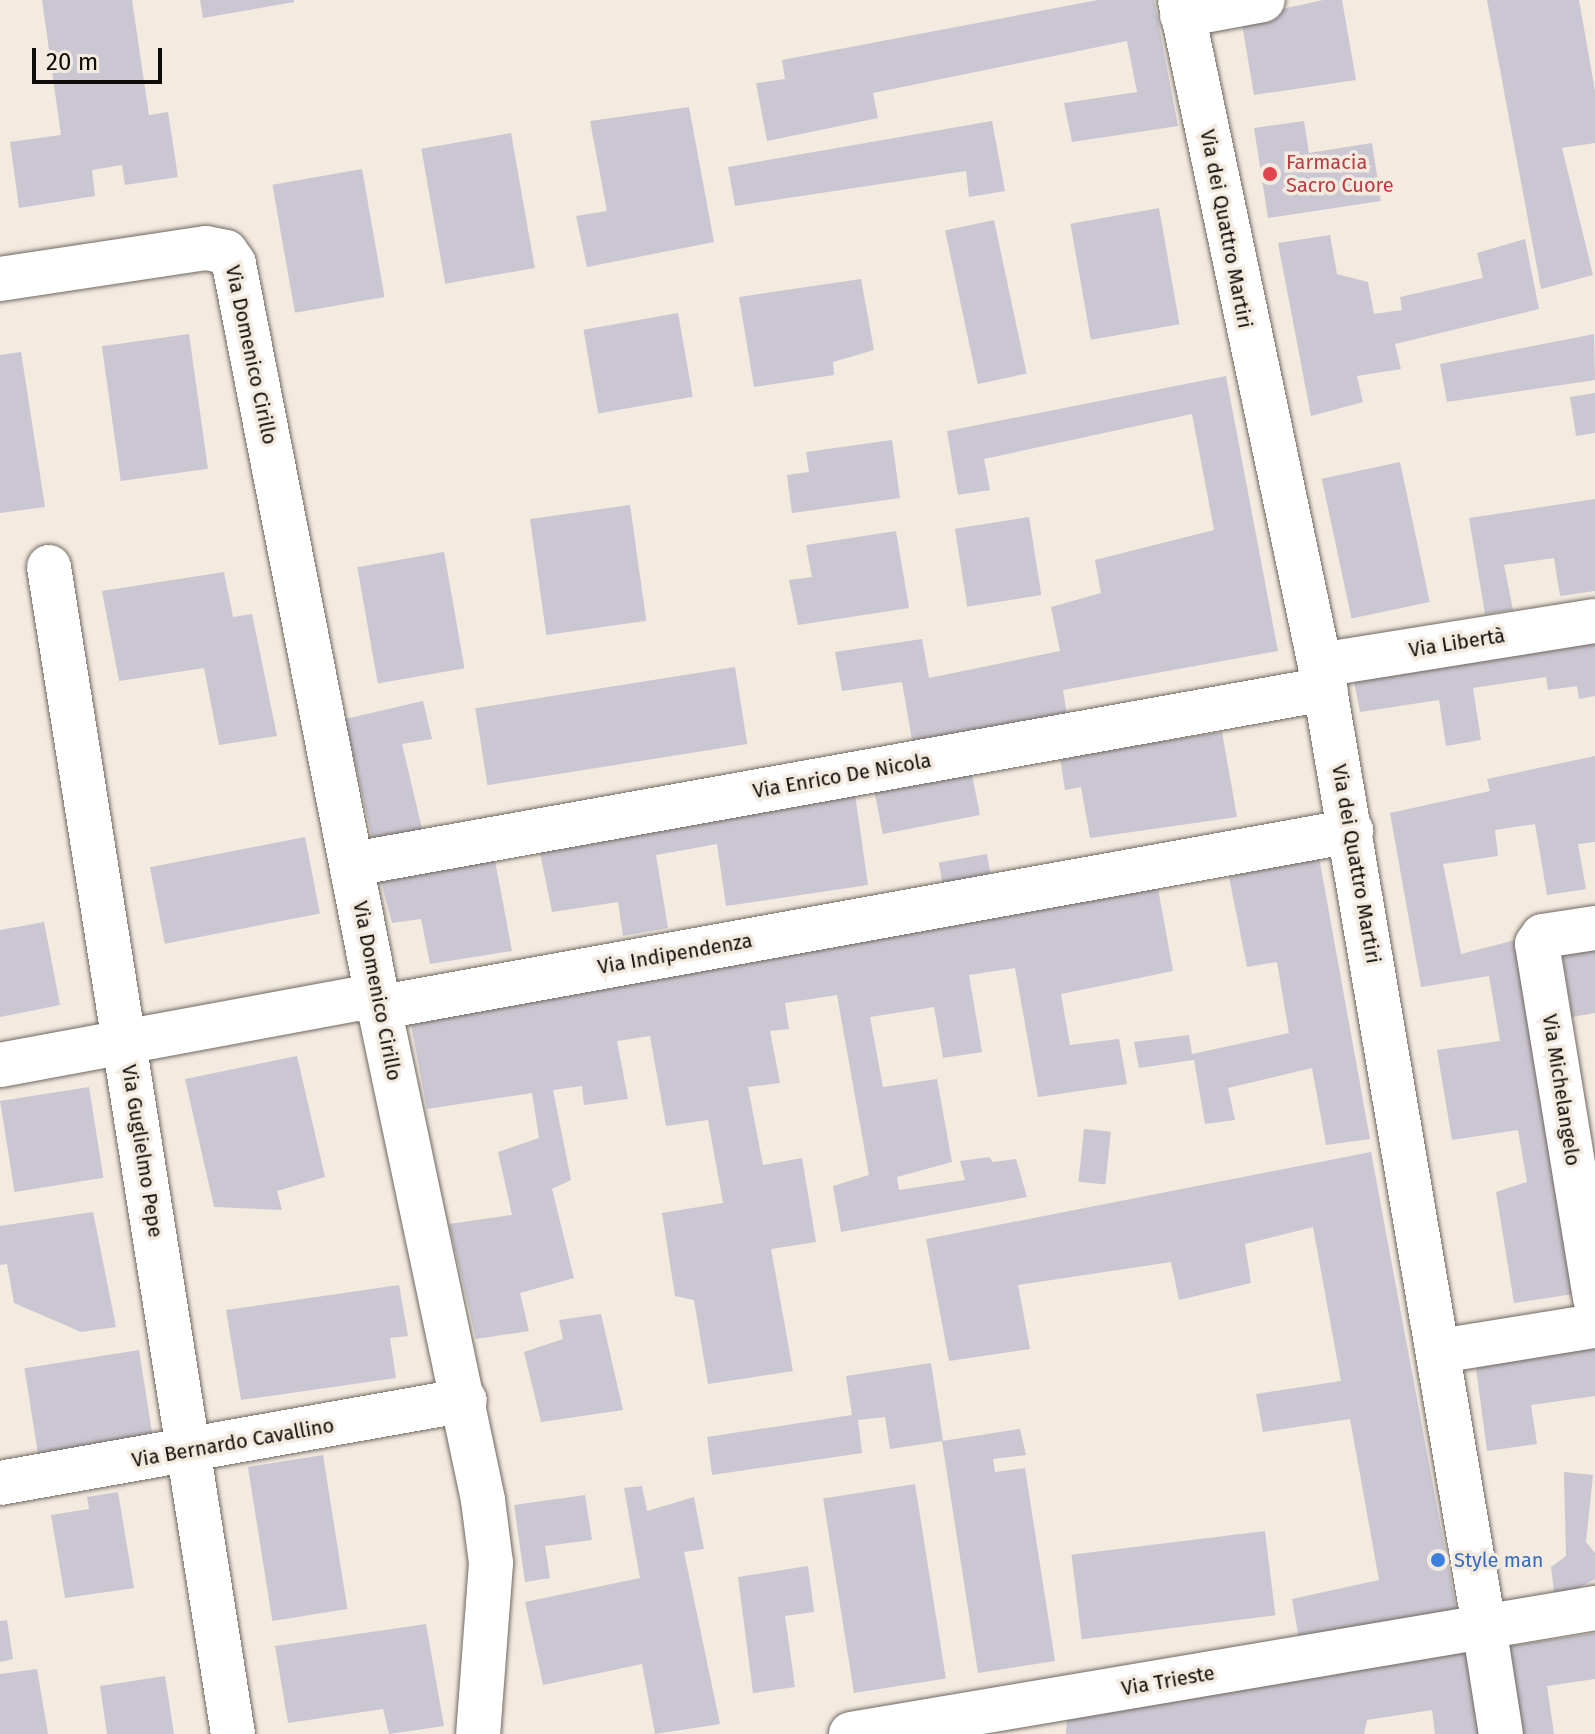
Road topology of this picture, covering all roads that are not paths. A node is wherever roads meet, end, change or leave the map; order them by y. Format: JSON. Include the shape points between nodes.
{"nodes":[{"id":1,"x":1263,"y":0,"type":"edge"},
{"id":2,"x":1181,"y":7,"type":"edge"},
{"id":3,"x":0,"y":279,"type":"edge"},
{"id":4,"x":49,"y":567,"type":"dead end"},
{"id":5,"x":1595,"y":621,"type":"edge"},
{"id":6,"x":1322,"y":677,"type":"junction"},
{"id":7,"x":1351,"y":831,"type":"junction"},
{"id":8,"x":359,"y":863,"type":"dead end"},
{"id":9,"x":1595,"y":928,"type":"edge"},
{"id":10,"x":378,"y":1002,"type":"junction"},
{"id":11,"x":124,"y":1042,"type":"junction"},
{"id":12,"x":0,"y":1065,"type":"edge"},
{"id":13,"x":1581,"y":1127,"type":"edge"},
{"id":14,"x":1595,"y":1299,"type":"edge"},
{"id":15,"x":1595,"y":1326,"type":"edge"},
{"id":16,"x":1440,"y":1351,"type":"junction"},
{"id":17,"x":465,"y":1400,"type":"junction"},
{"id":18,"x":191,"y":1451,"type":"junction"},
{"id":19,"x":0,"y":1483,"type":"edge"},
{"id":20,"x":1595,"y":1608,"type":"edge"},
{"id":21,"x":1484,"y":1626,"type":"junction"},
{"id":22,"x":233,"y":1734,"type":"edge"},
{"id":23,"x":478,"y":1734,"type":"edge"},
{"id":24,"x":851,"y":1734,"type":"edge"},
{"id":25,"x":1501,"y":1734,"type":"edge"}],
"edges":[{"from":1,"to":2,"type":"street"},
{"from":2,"to":6,"type":"street","name":"Via dei Quattro Martiri"},
{"from":3,"to":10,"type":"street","name":"Via Domenico Cirillo","via":[[206,248],[226,252],[236,270]]},
{"from":4,"to":11,"type":"street","name":"Via Guglielmo Pepe"},
{"from":5,"to":6,"type":"street","name":"Via Libertà"},
{"from":6,"to":7,"type":"street","name":"Via dei Quattro Martiri"},
{"from":6,"to":8,"type":"street","name":"Via Enrico De Nicola"},
{"from":7,"to":10,"type":"street","name":"Via Indipendenza","via":[[399,1004]]},
{"from":7,"to":16,"type":"street","name":"Via dei Quattro Martiri"},
{"from":9,"to":13,"type":"street","name":"Via Michelangelo","via":[[1538,940]]},
{"from":10,"to":11,"type":"street","name":"Via Indipendenza","via":[[357,999]]},
{"from":10,"to":17,"type":"street","name":"Via Domenico Cirillo"},
{"from":11,"to":12,"type":"street","name":"Via Indipendenza"},
{"from":11,"to":18,"type":"street","name":"Via Guglielmo Pepe"},
{"from":13,"to":14,"type":"street","name":"Via Michelangelo"},
{"from":15,"to":16,"type":"street"},
{"from":16,"to":21,"type":"street","name":"Via dei Quattro Martiri"},
{"from":17,"to":18,"type":"street","name":"Via Bernardo Cavallino"},
{"from":17,"to":23,"type":"street","name":"Via Domenico Cirillo","via":[[491,1563]]},
{"from":18,"to":19,"type":"street","name":"Via Bernardo Cavallino"},
{"from":18,"to":22,"type":"street","name":"Via Guglielmo Pepe"},
{"from":20,"to":21,"type":"street","name":"Via Trieste"},
{"from":21,"to":24,"type":"street","name":"Via Trieste"},
{"from":21,"to":25,"type":"street","name":"Via dei Quattro Martiri"}]}
